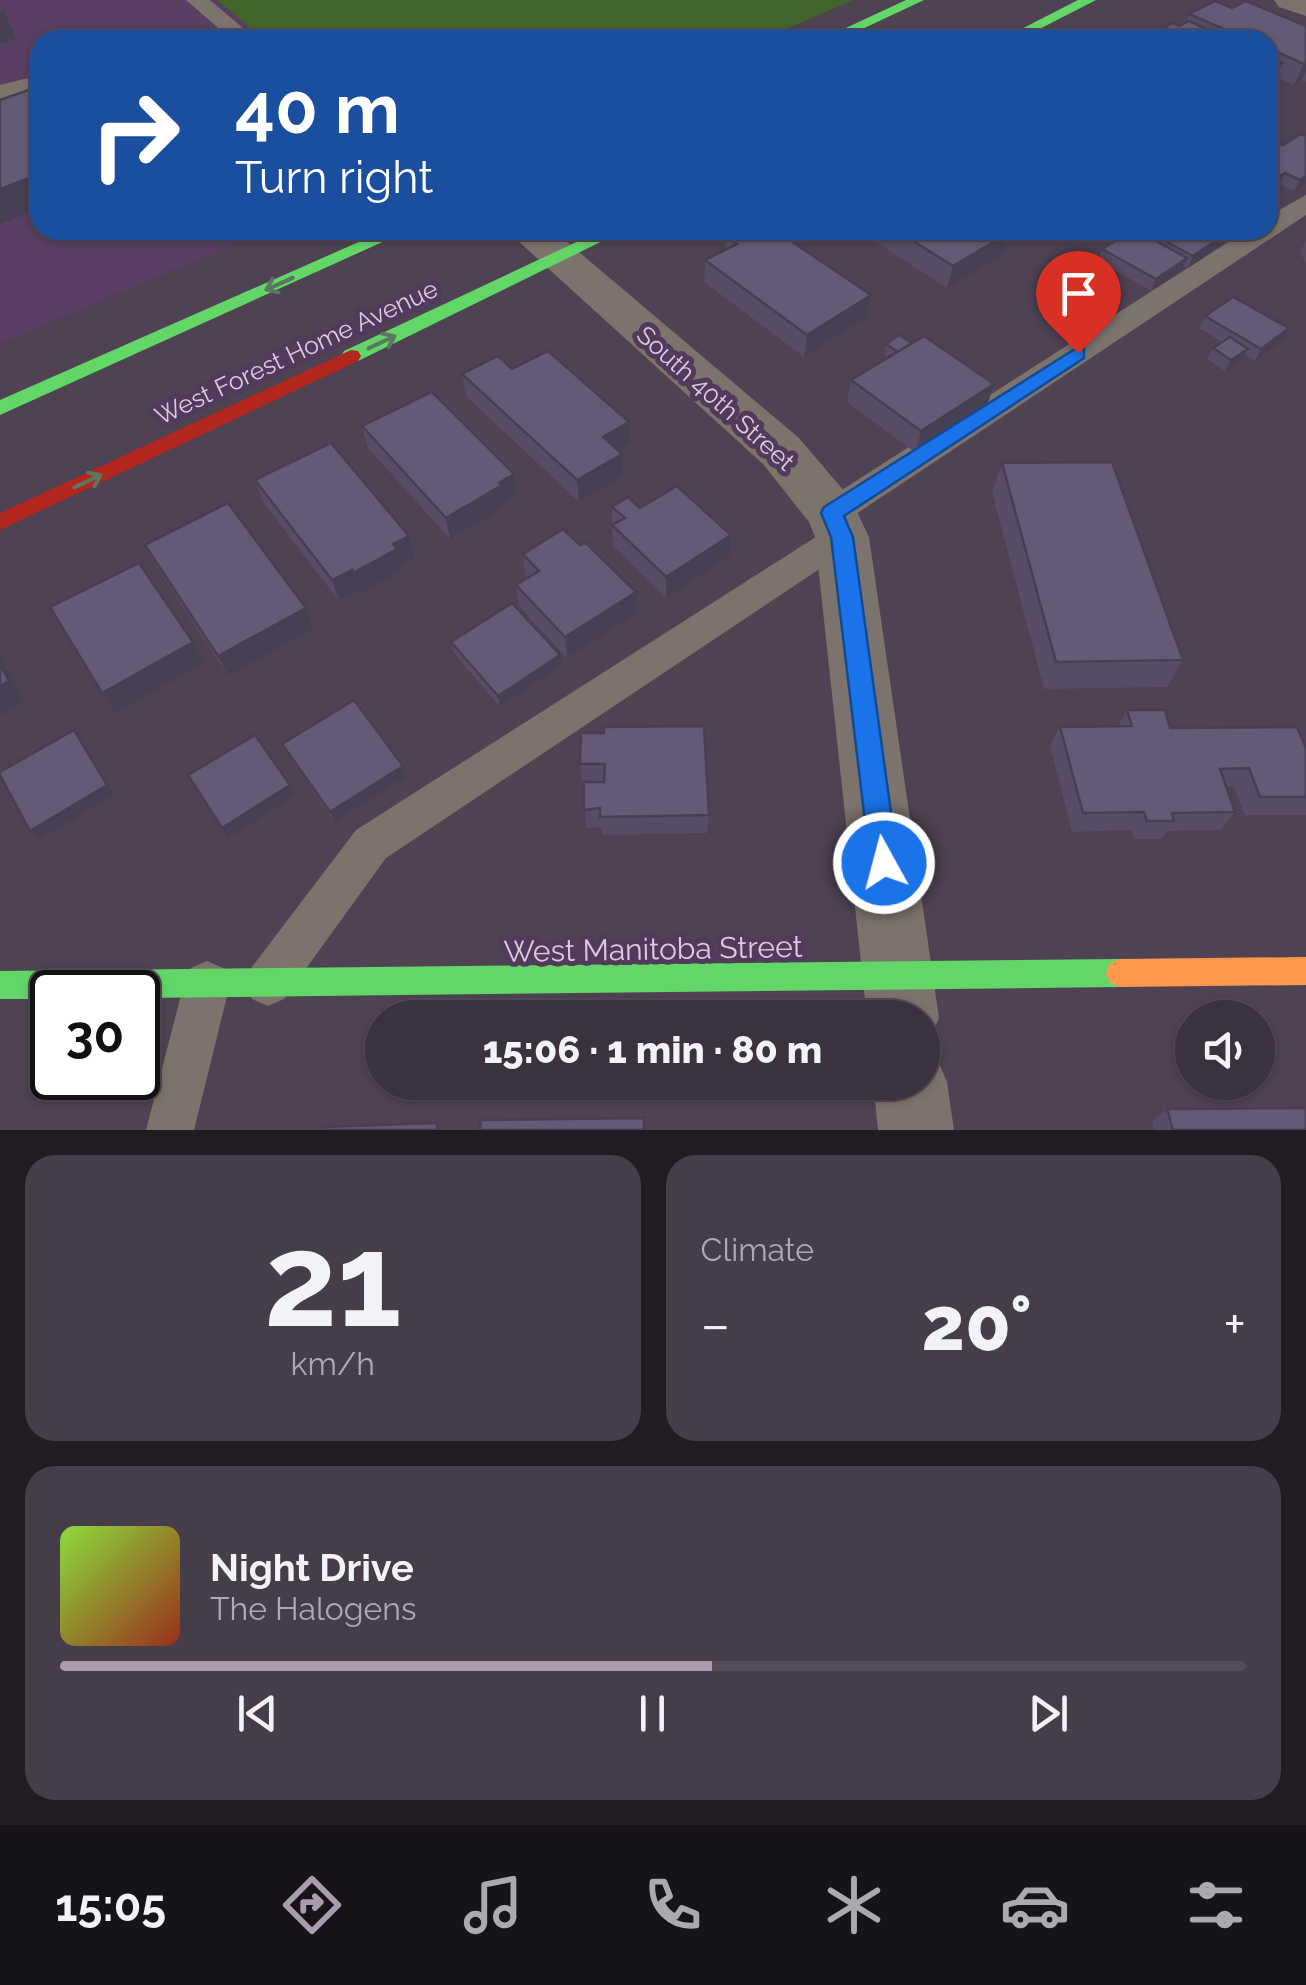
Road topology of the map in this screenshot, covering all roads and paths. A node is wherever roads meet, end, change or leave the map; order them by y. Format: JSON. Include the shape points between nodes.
{"nodes":[{"id":1,"x":198,"y":0,"type":"edge"},
{"id":2,"x":917,"y":0,"type":"edge"},
{"id":3,"x":1089,"y":0,"type":"edge"},
{"id":4,"x":1291,"y":0,"type":"edge"},
{"id":5,"x":1306,"y":6,"type":"edge"},
{"id":6,"x":234,"y":30,"type":"edge"},
{"id":7,"x":850,"y":30,"type":"edge"},
{"id":8,"x":1028,"y":30,"type":"edge"},
{"id":9,"x":30,"y":84,"type":"edge"},
{"id":10,"x":0,"y":92,"type":"edge"},
{"id":11,"x":1306,"y":203,"type":"edge"},
{"id":12,"x":1278,"y":221,"type":"edge"},
{"id":13,"x":378,"y":240,"type":"edge"},
{"id":14,"x":1250,"y":240,"type":"edge"},
{"id":15,"x":543,"y":244,"type":"edge"},
{"id":16,"x":0,"y":408,"type":"edge"},
{"id":17,"x":0,"y":522,"type":"edge"},
{"id":18,"x":837,"y":525,"type":"junction"},
{"id":19,"x":1306,"y":971,"type":"edge"},
{"id":20,"x":207,"y":984,"type":"junction"},
{"id":21,"x":268,"y":984,"type":"junction"},
{"id":22,"x":0,"y":985,"type":"edge"},
{"id":23,"x":900,"y":996,"type":"edge"},
{"id":24,"x":912,"y":1100,"type":"edge"},
{"id":25,"x":170,"y":1130,"type":"edge"},
{"id":26,"x":916,"y":1130,"type":"edge"}],
"edges":[{"from":1,"to":6,"type":"lane"},
{"from":2,"to":7,"type":"main road"},
{"from":3,"to":8,"type":"main road"},
{"from":4,"to":5,"type":"street"},
{"from":9,"to":10,"type":"lane"},
{"from":11,"to":12,"type":"lane"},
{"from":13,"to":16,"type":"main road","one_way":true},
{"from":14,"to":18,"type":"lane"},
{"from":17,"to":15,"type":"main road","name":"West Forest Home Avenue","one_way":true},
{"from":15,"to":18,"type":"street","name":"South 40th Street","via":[[781,451]]},
{"from":18,"to":21,"type":"lane","via":[[370,844]]},
{"from":18,"to":23,"type":"street"},
{"from":19,"to":23,"type":"main road","name":"West Manitoba Street"},
{"from":20,"to":21,"type":"main road","name":"West Manitoba Street"},
{"from":20,"to":22,"type":"main road","name":"West Manitoba Street"},
{"from":20,"to":25,"type":"lane"},
{"from":21,"to":23,"type":"main road","name":"West Manitoba Street"},
{"from":24,"to":26,"type":"street"}]}
